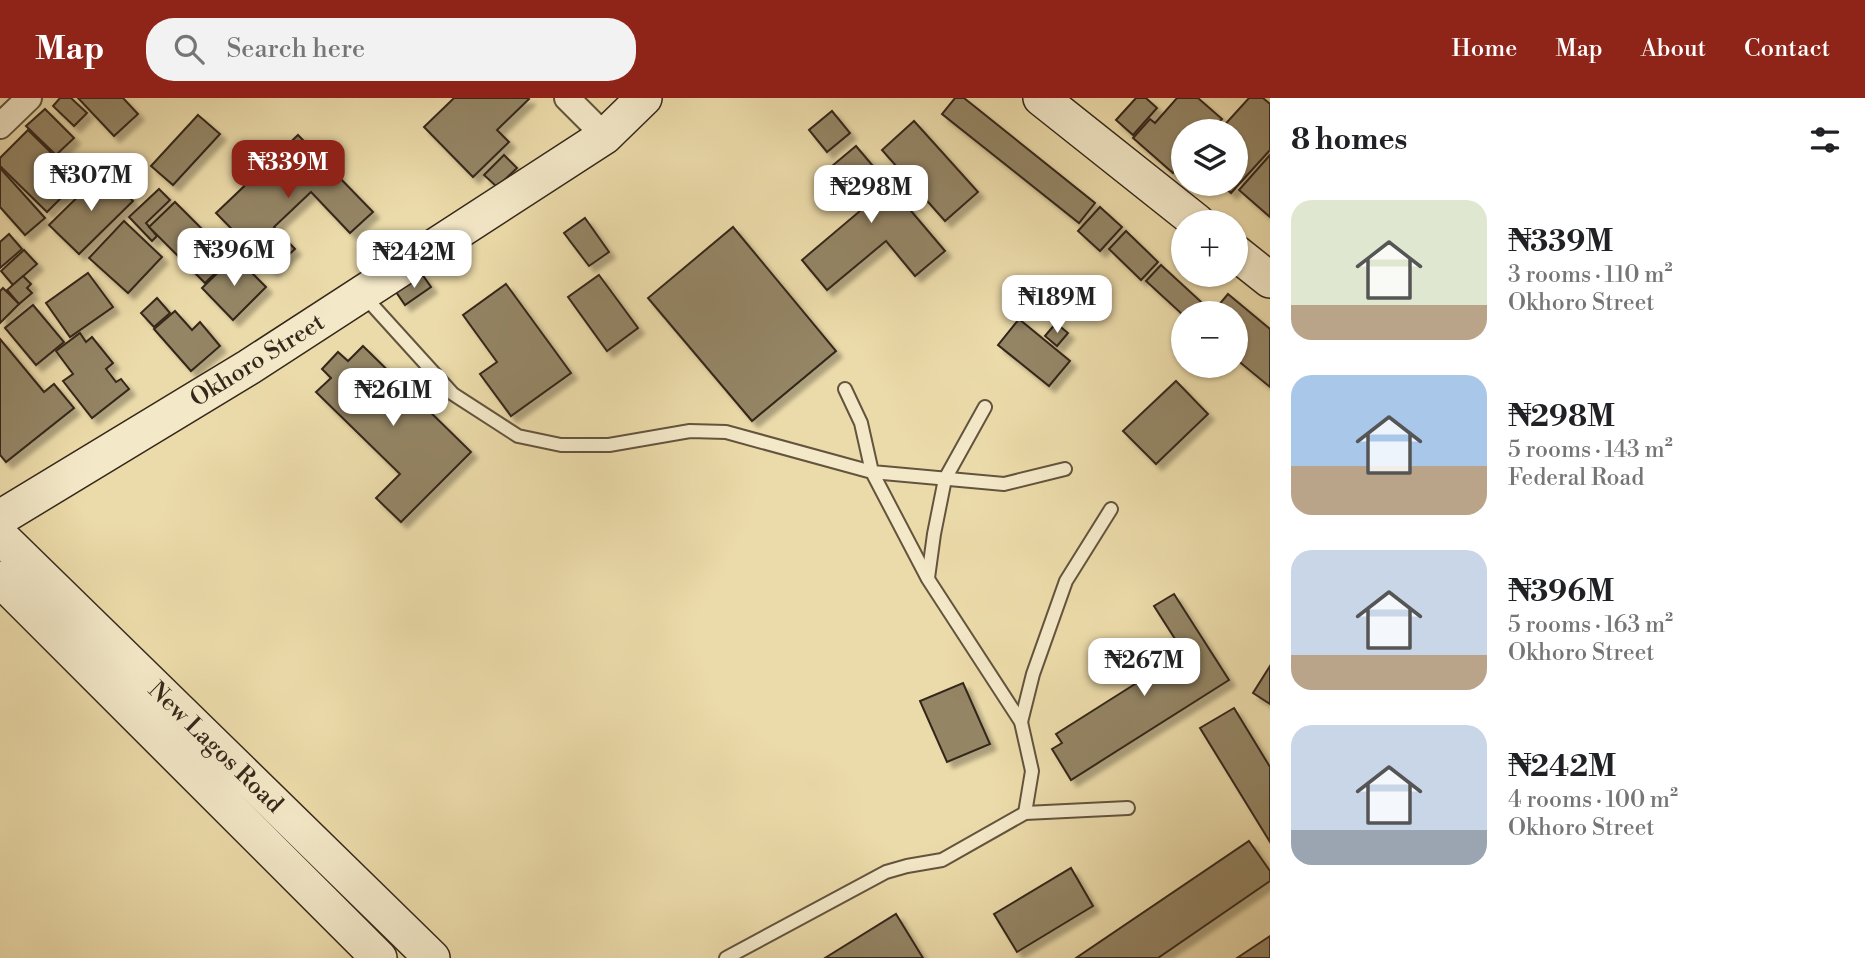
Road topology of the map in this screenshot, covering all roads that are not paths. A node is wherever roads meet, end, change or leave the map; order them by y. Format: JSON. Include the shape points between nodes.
{"nodes":[{"id":1,"x":29,"y":98,"type":"edge"},
{"id":2,"x":567,"y":98,"type":"edge"},
{"id":3,"x":645,"y":98,"type":"edge"},
{"id":4,"x":1041,"y":98,"type":"edge"},
{"id":5,"x":0,"y":126,"type":"edge"},
{"id":6,"x":605,"y":136,"type":"junction"},
{"id":7,"x":1182,"y":210,"type":"edge"},
{"id":8,"x":1248,"y":263,"type":"edge"},
{"id":9,"x":1270,"y":280,"type":"edge"},
{"id":10,"x":362,"y":294,"type":"junction"},
{"id":11,"x":845,"y":389,"type":"dead end"},
{"id":12,"x":985,"y":407,"type":"dead end"},
{"id":13,"x":1065,"y":469,"type":"dead end"},
{"id":14,"x":872,"y":472,"type":"junction"},
{"id":15,"x":945,"y":479,"type":"junction"},
{"id":16,"x":1111,"y":509,"type":"dead end"},
{"id":17,"x":0,"y":518,"type":"edge"},
{"id":18,"x":0,"y":536,"type":"edge"},
{"id":19,"x":0,"y":579,"type":"edge"},
{"id":20,"x":928,"y":579,"type":"junction"},
{"id":21,"x":1021,"y":722,"type":"junction"},
{"id":22,"x":1128,"y":807,"type":"dead end"},
{"id":23,"x":1025,"y":813,"type":"junction"},
{"id":24,"x":374,"y":956,"type":"edge"},
{"id":25,"x":432,"y":958,"type":"edge"},
{"id":26,"x":726,"y":958,"type":"edge"}],
"edges":[{"from":1,"to":5,"type":"street"},
{"from":2,"to":6,"type":"street"},
{"from":3,"to":6,"type":"main road","name":"Okhoro Street"},
{"from":4,"to":7,"type":"main road"},
{"from":6,"to":10,"type":"main road","name":"Okhoro Street"},
{"from":8,"to":9,"type":"main road"},
{"from":10,"to":14,"type":"lane","via":[[453,394],[518,436],[561,445],[609,445],[690,431],[726,432]]},
{"from":10,"to":17,"type":"main road","name":"Okhoro Street"},
{"from":11,"to":14,"type":"lane","via":[[861,423]]},
{"from":12,"to":15,"type":"lane"},
{"from":13,"to":15,"type":"lane","via":[[1004,484]]},
{"from":14,"to":15,"type":"lane"},
{"from":14,"to":20,"type":"lane"},
{"from":15,"to":20,"type":"lane"},
{"from":16,"to":21,"type":"lane","via":[[1066,580]]},
{"from":18,"to":25,"type":"main road","name":"New Lagos Road"},
{"from":19,"to":24,"type":"main road","name":"New Lagos Road"},
{"from":20,"to":21,"type":"lane"},
{"from":21,"to":23,"type":"lane","via":[[1032,771]]},
{"from":22,"to":23,"type":"lane"},
{"from":23,"to":26,"type":"lane","via":[[942,860],[886,872]]}]}
